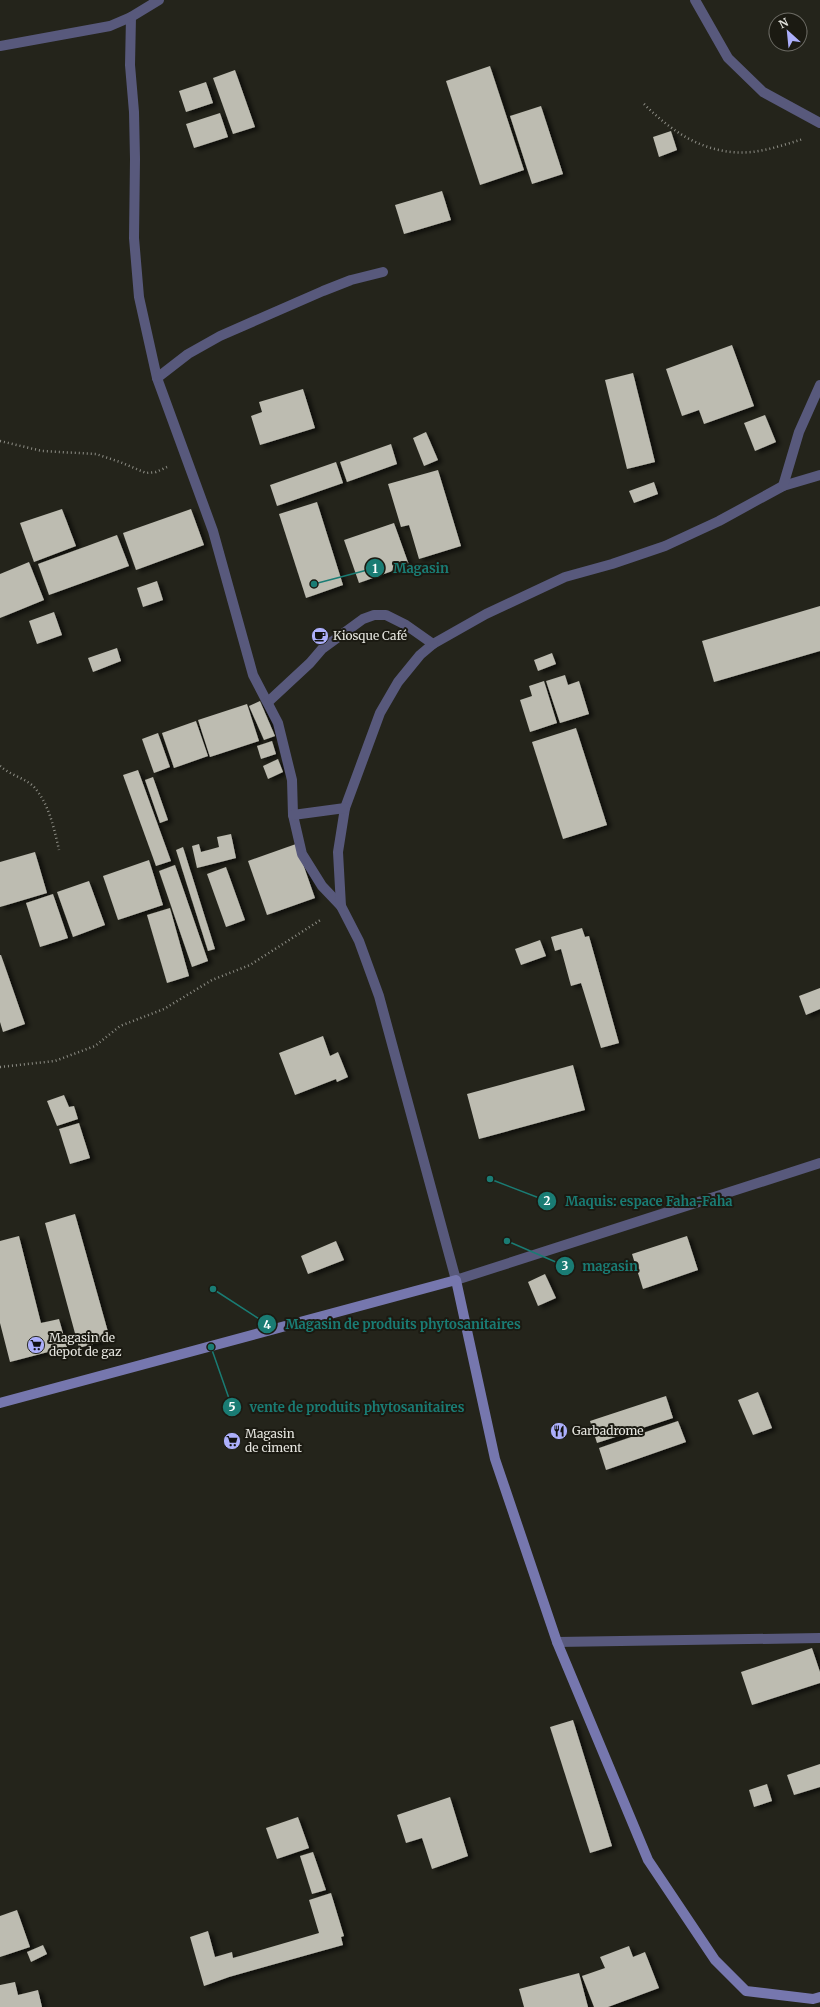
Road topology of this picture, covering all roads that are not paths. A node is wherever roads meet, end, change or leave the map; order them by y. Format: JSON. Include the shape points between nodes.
{"nodes":[{"id":1,"x":159,"y":0,"type":"edge"},
{"id":2,"x":696,"y":0,"type":"edge"},
{"id":3,"x":131,"y":17,"type":"junction"},
{"id":4,"x":0,"y":46,"type":"edge"},
{"id":5,"x":820,"y":123,"type":"edge"},
{"id":6,"x":383,"y":272,"type":"dead end"},
{"id":7,"x":157,"y":378,"type":"junction"},
{"id":8,"x":820,"y":385,"type":"edge"},
{"id":9,"x":820,"y":475,"type":"edge"},
{"id":10,"x":783,"y":486,"type":"junction"},
{"id":11,"x":433,"y":644,"type":"junction"},
{"id":12,"x":268,"y":702,"type":"junction"},
{"id":13,"x":345,"y":808,"type":"junction"},
{"id":14,"x":293,"y":815,"type":"junction"},
{"id":15,"x":342,"y":906,"type":"junction"},
{"id":16,"x":820,"y":1163,"type":"edge"},
{"id":17,"x":456,"y":1280,"type":"junction"},
{"id":18,"x":0,"y":1403,"type":"edge"},
{"id":19,"x":820,"y":1638,"type":"edge"},
{"id":20,"x":557,"y":1642,"type":"junction"},
{"id":21,"x":820,"y":1997,"type":"edge"}],
"edges":[{"from":1,"to":3,"type":"street"},
{"from":2,"to":5,"type":"street","via":[[728,58],[763,92]]},
{"from":3,"to":4,"type":"street","via":[[110,26]]},
{"from":3,"to":7,"type":"street","via":[[130,65],[135,159],[134,238],[139,296]]},
{"from":6,"to":7,"type":"street","via":[[351,280],[220,336],[188,354]]},
{"from":7,"to":12,"type":"street","via":[[214,531],[253,675]]},
{"from":8,"to":10,"type":"street","via":[[798,432]]},
{"from":9,"to":10,"type":"street"},
{"from":10,"to":11,"type":"street","via":[[719,521],[665,546],[565,577],[524,595]]},
{"from":11,"to":12,"type":"street","via":[[406,625],[386,616],[369,617],[328,643]]},
{"from":11,"to":13,"type":"street","via":[[420,655],[398,682],[380,713]]},
{"from":12,"to":14,"type":"street","via":[[278,723],[292,780]]},
{"from":13,"to":14,"type":"street"},
{"from":13,"to":15,"type":"street","via":[[338,852]]},
{"from":14,"to":15,"type":"street","via":[[302,854],[322,886]]},
{"from":15,"to":17,"type":"street","via":[[359,941],[379,996]]},
{"from":16,"to":17,"type":"street"},
{"from":17,"to":18,"type":"street"},
{"from":17,"to":20,"type":"street","via":[[495,1459]]},
{"from":19,"to":20,"type":"street"},
{"from":20,"to":21,"type":"street","via":[[648,1860],[715,1960],[746,1991],[813,1999]]}]}
